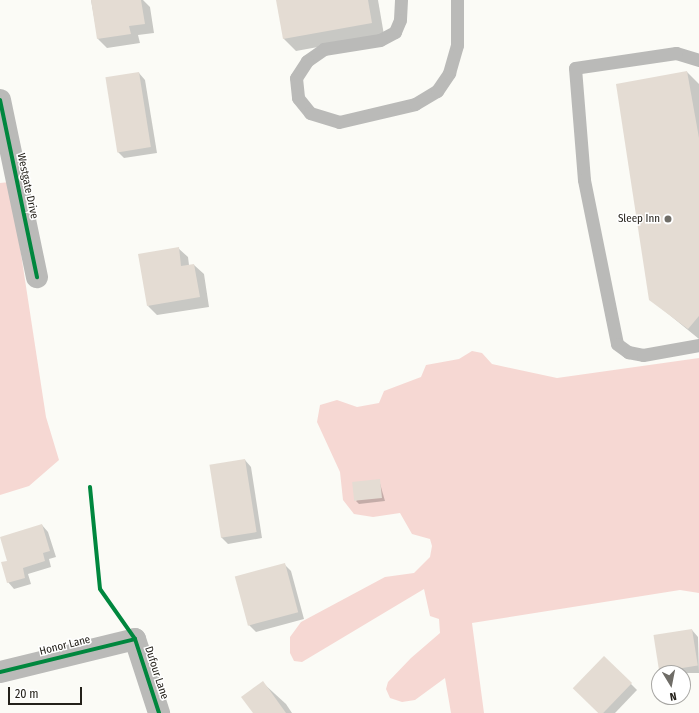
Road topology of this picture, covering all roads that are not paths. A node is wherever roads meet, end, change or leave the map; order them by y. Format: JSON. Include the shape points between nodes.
{"nodes":[{"id":1,"x":401,"y":0,"type":"edge"},
{"id":2,"x":457,"y":0,"type":"edge"},
{"id":3,"x":699,"y":60,"type":"edge"},
{"id":4,"x":0,"y":100,"type":"edge"},
{"id":5,"x":37,"y":277,"type":"dead end"},
{"id":6,"x":699,"y":345,"type":"edge"},
{"id":7,"x":135,"y":639,"type":"joint"},
{"id":8,"x":0,"y":672,"type":"edge"},
{"id":9,"x":159,"y":713,"type":"edge"}],
"edges":[{"from":1,"to":2,"type":"lane","via":[[400,20],[394,32],[380,40],[324,49],[307,61],[296,78],[298,98],[310,113],[339,122],[415,104],[437,90],[449,73],[457,45]]},
{"from":3,"to":6,"type":"lane","via":[[676,53],[575,68],[584,180],[617,344],[628,352],[643,355]]},
{"from":4,"to":5,"type":"street","name":"Westgate Drive"},
{"from":7,"to":8,"type":"street","name":"Honor Lane"},
{"from":7,"to":9,"type":"street","name":"Dufour Lane"}]}
